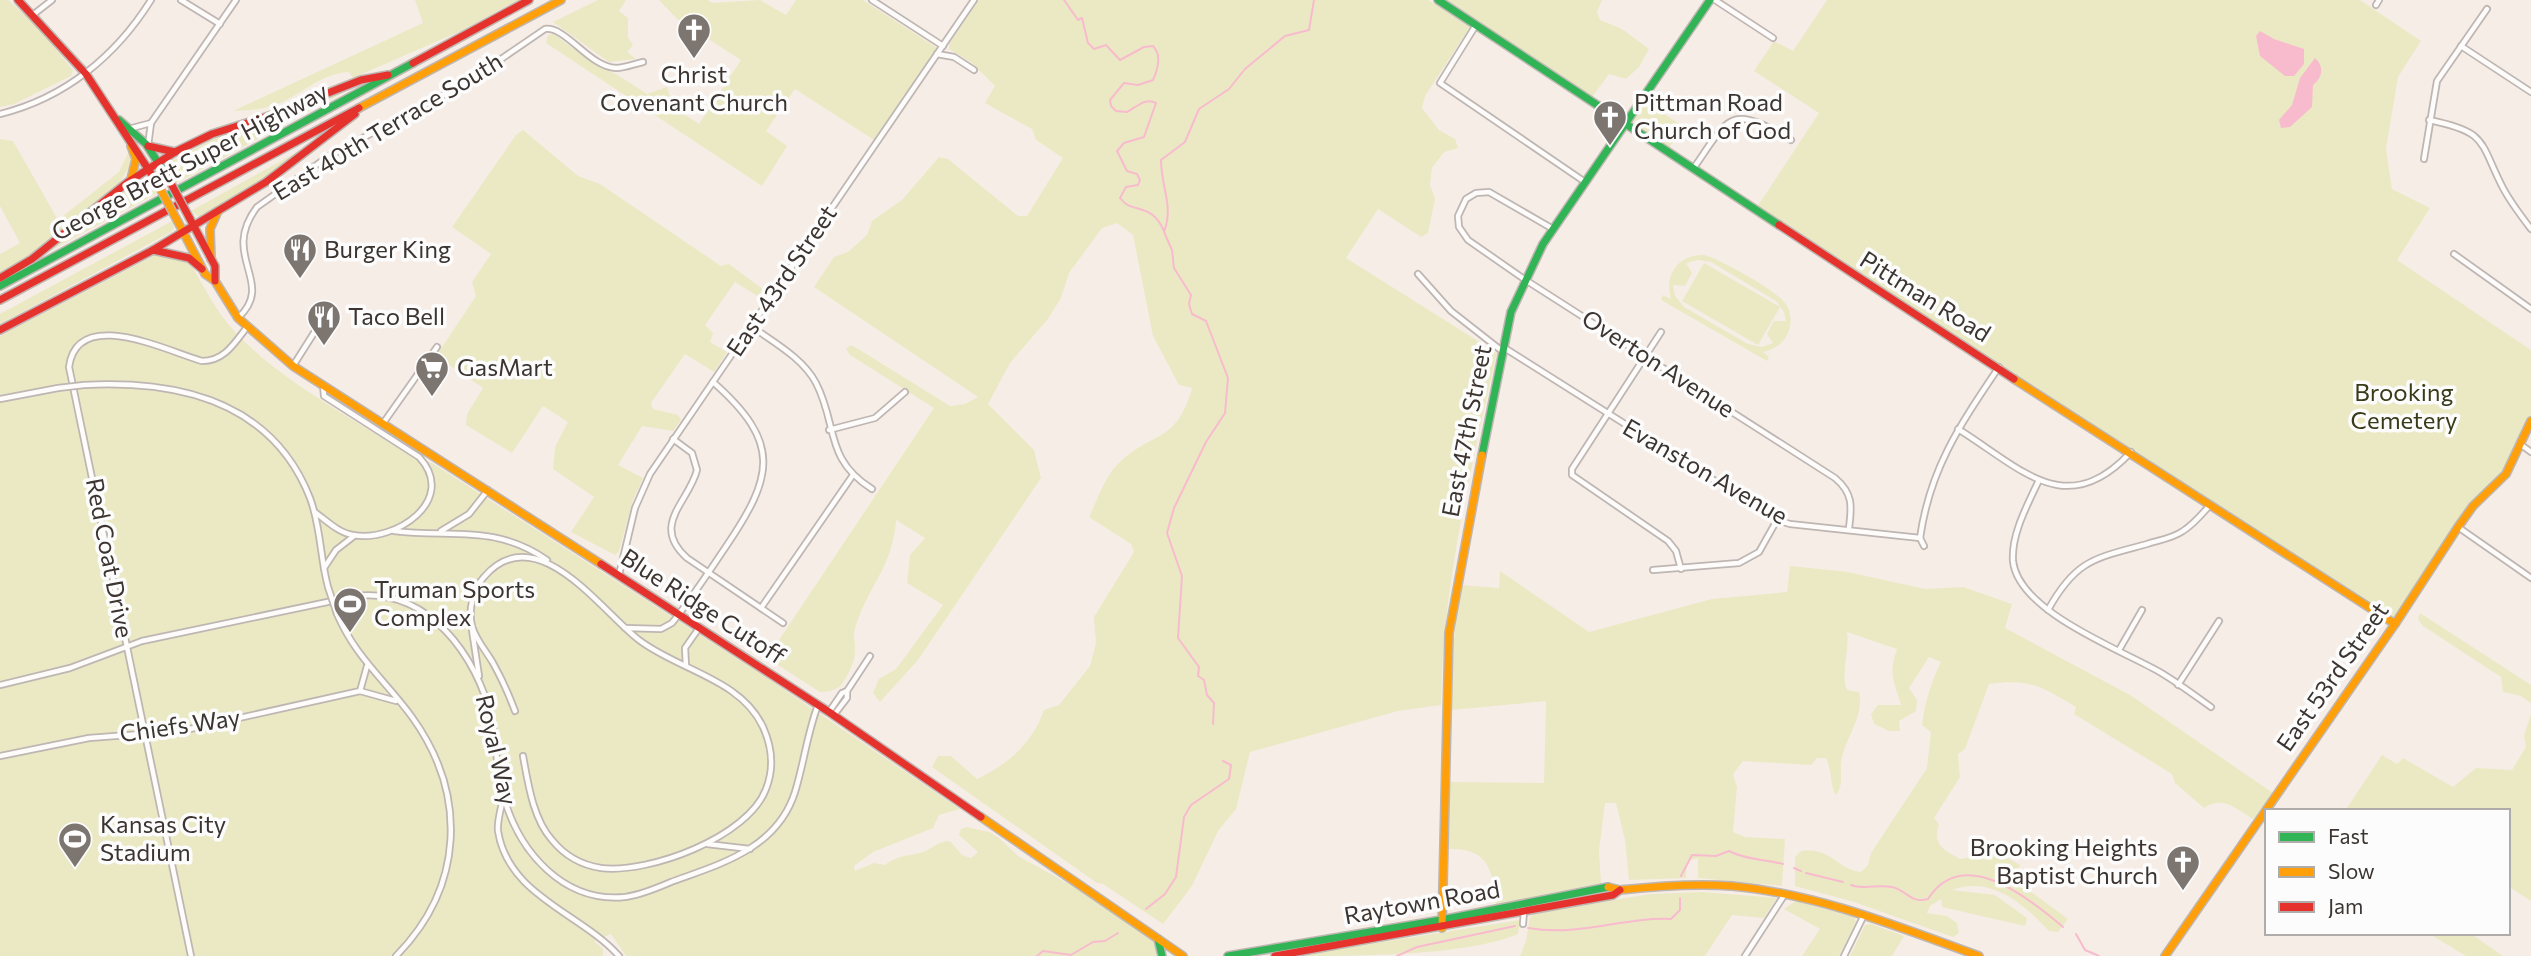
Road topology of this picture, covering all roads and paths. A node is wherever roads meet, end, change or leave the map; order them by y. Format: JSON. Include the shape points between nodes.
{"nodes":[{"id":1,"x":18,"y":0,"type":"edge"},
{"id":2,"x":52,"y":0,"type":"edge"},
{"id":3,"x":151,"y":0,"type":"edge"},
{"id":4,"x":181,"y":0,"type":"edge"},
{"id":5,"x":236,"y":0,"type":"edge"},
{"id":6,"x":529,"y":0,"type":"edge"},
{"id":7,"x":561,"y":0,"type":"edge"},
{"id":8,"x":872,"y":0,"type":"edge"},
{"id":9,"x":974,"y":0,"type":"edge"},
{"id":10,"x":1438,"y":0,"type":"edge"},
{"id":11,"x":1712,"y":0,"type":"edge"},
{"id":12,"x":2487,"y":9,"type":"dead end"},
{"id":13,"x":34,"y":14,"type":"junction"},
{"id":14,"x":220,"y":24,"type":"junction"},
{"id":15,"x":1476,"y":25,"type":"junction"},
{"id":16,"x":1773,"y":38,"type":"dead end"},
{"id":17,"x":943,"y":46,"type":"junction"},
{"id":18,"x":2461,"y":46,"type":"junction"},
{"id":19,"x":937,"y":54,"type":"junction"},
{"id":20,"x":643,"y":62,"type":"dead end"},
{"id":21,"x":974,"y":70,"type":"dead end"},
{"id":22,"x":398,"y":73,"type":"junction"},
{"id":23,"x":86,"y":74,"type":"junction"},
{"id":24,"x":2531,"y":92,"type":"edge"},
{"id":25,"x":366,"y":104,"type":"junction"},
{"id":26,"x":0,"y":114,"type":"edge"},
{"id":27,"x":118,"y":119,"type":"junction"},
{"id":28,"x":2429,"y":120,"type":"junction"},
{"id":29,"x":151,"y":123,"type":"junction"},
{"id":30,"x":1625,"y":124,"type":"junction"},
{"id":31,"x":132,"y":128,"type":"junction"},
{"id":32,"x":1791,"y":140,"type":"dead end"},
{"id":33,"x":131,"y":146,"type":"junction"},
{"id":34,"x":148,"y":146,"type":"junction"},
{"id":35,"x":175,"y":152,"type":"junction"},
{"id":36,"x":2424,"y":159,"type":"dead end"},
{"id":37,"x":160,"y":162,"type":"junction"},
{"id":38,"x":149,"y":169,"type":"junction"},
{"id":39,"x":1692,"y":170,"type":"junction"},
{"id":40,"x":130,"y":180,"type":"junction"},
{"id":41,"x":1585,"y":182,"type":"junction"},
{"id":42,"x":219,"y":209,"type":"junction"},
{"id":43,"x":193,"y":225,"type":"junction"},
{"id":44,"x":1553,"y":229,"type":"junction"},
{"id":45,"x":2531,"y":229,"type":"edge"},
{"id":46,"x":182,"y":231,"type":"junction"},
{"id":47,"x":153,"y":250,"type":"junction"},
{"id":48,"x":2454,"y":254,"type":"dead end"},
{"id":49,"x":211,"y":259,"type":"junction"},
{"id":50,"x":202,"y":269,"type":"junction"},
{"id":51,"x":1418,"y":274,"type":"dead end"},
{"id":52,"x":0,"y":278,"type":"edge"},
{"id":53,"x":1524,"y":279,"type":"junction"},
{"id":54,"x":215,"y":281,"type":"junction"},
{"id":55,"x":0,"y":286,"type":"edge"},
{"id":56,"x":0,"y":300,"type":"edge"},
{"id":57,"x":2531,"y":309,"type":"edge"},
{"id":58,"x":324,"y":317,"type":"dead end"},
{"id":59,"x":238,"y":318,"type":"junction"},
{"id":60,"x":751,"y":326,"type":"junction"},
{"id":61,"x":247,"y":327,"type":"junction"},
{"id":62,"x":0,"y":330,"type":"edge"},
{"id":63,"x":1661,"y":332,"type":"dead end"},
{"id":64,"x":437,"y":348,"type":"dead end"},
{"id":65,"x":1502,"y":349,"type":"junction"},
{"id":66,"x":1646,"y":357,"type":"junction"},
{"id":67,"x":293,"y":366,"type":"junction"},
{"id":68,"x":1999,"y":366,"type":"junction"},
{"id":69,"x":713,"y":382,"type":"junction"},
{"id":70,"x":323,"y":385,"type":"junction"},
{"id":71,"x":905,"y":392,"type":"dead end"},
{"id":72,"x":0,"y":399,"type":"edge"},
{"id":73,"x":1608,"y":415,"type":"junction"},
{"id":74,"x":2531,"y":421,"type":"edge"},
{"id":75,"x":384,"y":422,"type":"junction"},
{"id":76,"x":1958,"y":429,"type":"junction"},
{"id":77,"x":829,"y":430,"type":"junction"},
{"id":78,"x":673,"y":439,"type":"junction"},
{"id":79,"x":2520,"y":444,"type":"junction"},
{"id":80,"x":2131,"y":452,"type":"junction"},
{"id":81,"x":2531,"y":452,"type":"edge"},
{"id":82,"x":853,"y":475,"type":"junction"},
{"id":83,"x":2039,"y":480,"type":"junction"},
{"id":84,"x":872,"y":489,"type":"dead end"},
{"id":85,"x":488,"y":490,"type":"junction"},
{"id":86,"x":2211,"y":504,"type":"junction"},
{"id":87,"x":314,"y":511,"type":"junction"},
{"id":88,"x":1777,"y":520,"type":"junction"},
{"id":89,"x":2458,"y":527,"type":"junction"},
{"id":90,"x":1849,"y":528,"type":"junction"},
{"id":91,"x":393,"y":530,"type":"junction"},
{"id":92,"x":440,"y":531,"type":"junction"},
{"id":93,"x":354,"y":536,"type":"junction"},
{"id":94,"x":1920,"y":538,"type":"junction"},
{"id":95,"x":1924,"y":545,"type":"dead end"},
{"id":96,"x":551,"y":563,"type":"junction"},
{"id":97,"x":323,"y":569,"type":"junction"},
{"id":98,"x":1681,"y":569,"type":"junction"},
{"id":99,"x":1653,"y":570,"type":"dead end"},
{"id":100,"x":708,"y":573,"type":"junction"},
{"id":101,"x":619,"y":575,"type":"junction"},
{"id":102,"x":2531,"y":578,"type":"edge"},
{"id":103,"x":761,"y":608,"type":"junction"},
{"id":104,"x":2048,"y":610,"type":"junction"},
{"id":105,"x":2142,"y":610,"type":"dead end"},
{"id":106,"x":679,"y":614,"type":"junction"},
{"id":107,"x":2219,"y":621,"type":"dead end"},
{"id":108,"x":783,"y":623,"type":"dead end"},
{"id":109,"x":2395,"y":624,"type":"junction"},
{"id":110,"x":472,"y":625,"type":"junction"},
{"id":111,"x":625,"y":628,"type":"junction"},
{"id":112,"x":699,"y":628,"type":"junction"},
{"id":113,"x":127,"y":648,"type":"junction"},
{"id":114,"x":2119,"y":650,"type":"junction"},
{"id":115,"x":870,"y":656,"type":"dead end"},
{"id":116,"x":367,"y":666,"type":"junction"},
{"id":117,"x":687,"y":667,"type":"junction"},
{"id":118,"x":480,"y":683,"type":"junction"},
{"id":119,"x":0,"y":685,"type":"edge"},
{"id":120,"x":2178,"y":685,"type":"junction"},
{"id":121,"x":360,"y":691,"type":"junction"},
{"id":122,"x":400,"y":702,"type":"junction"},
{"id":123,"x":818,"y":705,"type":"junction"},
{"id":124,"x":2211,"y":707,"type":"dead end"},
{"id":125,"x":515,"y":711,"type":"dead end"},
{"id":126,"x":831,"y":714,"type":"junction"},
{"id":127,"x":144,"y":735,"type":"junction"},
{"id":128,"x":0,"y":756,"type":"edge"},
{"id":129,"x":523,"y":756,"type":"dead end"},
{"id":130,"x":503,"y":798,"type":"junction"},
{"id":131,"x":2267,"y":809,"type":"edge"},
{"id":132,"x":2265,"y":812,"type":"edge"},
{"id":133,"x":706,"y":844,"type":"junction"},
{"id":134,"x":750,"y":849,"type":"junction"},
{"id":135,"x":1620,"y":890,"type":"junction"},
{"id":136,"x":1785,"y":894,"type":"junction"},
{"id":137,"x":1525,"y":903,"type":"junction"},
{"id":138,"x":1524,"y":912,"type":"junction"},
{"id":139,"x":1864,"y":915,"type":"junction"},
{"id":140,"x":1441,"y":924,"type":"junction"},
{"id":141,"x":1523,"y":924,"type":"dead end"},
{"id":142,"x":1157,"y":937,"type":"junction"},
{"id":143,"x":191,"y":956,"type":"edge"},
{"id":144,"x":396,"y":956,"type":"edge"},
{"id":145,"x":619,"y":956,"type":"edge"},
{"id":146,"x":1162,"y":956,"type":"edge"},
{"id":147,"x":1184,"y":956,"type":"edge"},
{"id":148,"x":1228,"y":956,"type":"edge"},
{"id":149,"x":1275,"y":956,"type":"edge"},
{"id":150,"x":1745,"y":956,"type":"edge"},
{"id":151,"x":1844,"y":956,"type":"edge"},
{"id":152,"x":1979,"y":956,"type":"edge"},
{"id":153,"x":2165,"y":956,"type":"edge"}],
"edges":[{"from":1,"to":13,"type":"main road","name":"Blue Ridge Cutoff"},
{"from":2,"to":13,"type":"street"},
{"from":3,"to":23,"type":"street","via":[[125,39]]},
{"from":4,"to":14,"type":"street"},
{"from":5,"to":14,"type":"street"},
{"from":6,"to":22,"type":"main road","name":"George Brett Super Highway"},
{"from":7,"to":25,"type":"main road"},
{"from":8,"to":17,"type":"street"},
{"from":9,"to":17,"type":"street","name":"East 43rd Street"},
{"from":10,"to":15,"type":"main road","name":"Pittman Road"},
{"from":11,"to":16,"type":"street"},
{"from":11,"to":30,"type":"main road","name":"East 47th Street"},
{"from":12,"to":18,"type":"street"},
{"from":13,"to":23,"type":"main road","name":"Blue Ridge Cutoff"},
{"from":14,"to":29,"type":"street"},
{"from":15,"to":30,"type":"main road","name":"Pittman Road"},
{"from":15,"to":41,"type":"street","via":[[1440,83]]},
{"from":17,"to":19,"type":"street","name":"East 43rd Street"},
{"from":18,"to":24,"type":"street"},
{"from":18,"to":28,"type":"street","via":[[2437,81]]},
{"from":19,"to":21,"type":"street","via":[[954,57]]},
{"from":19,"to":60,"type":"street","name":"East 43rd Street"},
{"from":20,"to":59,"type":"street","name":"East 40th Terrace South","via":[[605,66],[551,29],[466,83],[329,156],[257,207],[246,224],[242,244],[253,294]]},
{"from":22,"to":35,"type":"main road","via":[[360,80],[214,133]]},
{"from":22,"to":55,"type":"main road","name":"George Brett Super Highway"},
{"from":23,"to":26,"type":"street","via":[[30,105]]},
{"from":23,"to":27,"type":"main road","name":"Blue Ridge Cutoff"},
{"from":25,"to":42,"type":"main road","via":[[281,173]]},
{"from":25,"to":56,"type":"main road","name":"George Brett Super Highway"},
{"from":27,"to":31,"type":"main road","name":"Blue Ridge Cutoff"},
{"from":27,"to":33,"type":"main road","name":"Blue Ridge Cutoff"},
{"from":28,"to":36,"type":"street"},
{"from":28,"to":45,"type":"street","via":[[2460,127],[2483,144],[2511,203]]},
{"from":29,"to":31,"type":"street"},
{"from":29,"to":34,"type":"street"},
{"from":30,"to":39,"type":"main road","name":"Pittman Road"},
{"from":30,"to":41,"type":"main road","name":"East 47th Street"},
{"from":31,"to":34,"type":"main road","name":"Blue Ridge Cutoff"},
{"from":32,"to":39,"type":"street","via":[[1749,117],[1737,117],[1723,126]]},
{"from":33,"to":38,"type":"main road","name":"Blue Ridge Cutoff"},
{"from":33,"to":40,"type":"main road","via":[[136,159]]},
{"from":34,"to":35,"type":"main road"},
{"from":34,"to":37,"type":"main road","name":"Blue Ridge Cutoff"},
{"from":35,"to":37,"type":"main road"},
{"from":37,"to":38,"type":"main road"},
{"from":37,"to":43,"type":"main road","name":"Blue Ridge Cutoff","bridge":true},
{"from":38,"to":40,"type":"main road"},
{"from":38,"to":46,"type":"main road","name":"Blue Ridge Cutoff","bridge":true},
{"from":39,"to":68,"type":"main road","name":"Pittman Road"},
{"from":40,"to":52,"type":"main road","via":[[32,259]]},
{"from":41,"to":44,"type":"main road","name":"East 47th Street"},
{"from":42,"to":43,"type":"main road"},
{"from":42,"to":49,"type":"main road","via":[[210,229]]},
{"from":43,"to":46,"type":"main road"},
{"from":43,"to":49,"type":"main road","name":"Blue Ridge Cutoff"},
{"from":44,"to":53,"type":"main road","name":"East 47th Street"},
{"from":44,"to":53,"type":"street","name":"Overton Avenue","via":[[1489,192],[1476,193],[1462,204],[1458,221],[1464,235]]},
{"from":46,"to":47,"type":"main road"},
{"from":46,"to":50,"type":"main road","name":"Blue Ridge Cutoff"},
{"from":47,"to":50,"type":"main road","via":[[189,258]]},
{"from":47,"to":62,"type":"main road"},
{"from":48,"to":57,"type":"street"},
{"from":49,"to":54,"type":"main road","name":"Blue Ridge Cutoff"},
{"from":50,"to":54,"type":"main road","name":"Blue Ridge Cutoff"},
{"from":51,"to":65,"type":"street","name":"Evanston Avenue","via":[[1451,311]]},
{"from":53,"to":65,"type":"main road","name":"East 47th Street"},
{"from":53,"to":66,"type":"street","name":"Overton Avenue"},
{"from":54,"to":59,"type":"main road","name":"Blue Ridge Cutoff"},
{"from":58,"to":67,"type":"street"},
{"from":59,"to":61,"type":"main road","name":"Blue Ridge Cutoff"},
{"from":60,"to":69,"type":"street","name":"East 43rd Street"},
{"from":60,"to":77,"type":"street","via":[[809,372],[820,392]]},
{"from":61,"to":67,"type":"main road","name":"Blue Ridge Cutoff"},
{"from":61,"to":113,"type":"street","name":"Red Coat Drive","via":[[224,355],[212,361],[202,362],[116,335],[86,341],[71,358],[69,373]]},
{"from":63,"to":66,"type":"street"},
{"from":64,"to":75,"type":"street"},
{"from":65,"to":73,"type":"street","name":"Evanston Avenue"},
{"from":65,"to":140,"type":"main road","name":"East 47th Street","via":[[1449,633]]},
{"from":66,"to":73,"type":"street"},
{"from":66,"to":90,"type":"street","name":"Overton Avenue","via":[[1845,486],[1852,500]]},
{"from":67,"to":70,"type":"main road","name":"Blue Ridge Cutoff"},
{"from":68,"to":76,"type":"street"},
{"from":68,"to":80,"type":"main road","name":"Pittman Road"},
{"from":69,"to":78,"type":"street","name":"East 43rd Street"},
{"from":69,"to":100,"type":"street","via":[[752,421],[763,466],[756,499]]},
{"from":70,"to":75,"type":"main road","name":"Blue Ridge Cutoff"},
{"from":70,"to":91,"type":"street","via":[[324,396],[419,457],[431,479],[430,500],[414,518]]},
{"from":71,"to":77,"type":"street","via":[[875,418]]},
{"from":72,"to":87,"type":"street","bridge":true,"via":[[84,385],[152,384],[194,394],[235,412],[264,432],[291,463]]},
{"from":73,"to":88,"type":"street","name":"Evanston Avenue"},
{"from":73,"to":98,"type":"street","via":[[1572,475],[1668,541]]},
{"from":74,"to":79,"type":"main road","name":"East 53rd Street"},
{"from":75,"to":85,"type":"main road","name":"Blue Ridge Cutoff"},
{"from":76,"to":83,"type":"street"},
{"from":76,"to":94,"type":"street","via":[[1932,481]]},
{"from":77,"to":82,"type":"street","via":[[837,454]]},
{"from":78,"to":100,"type":"street","via":[[692,453],[697,470],[674,511],[672,534],[682,554]]},
{"from":78,"to":101,"type":"street","name":"East 43rd Street","via":[[640,492]]},
{"from":79,"to":81,"type":"street"},
{"from":79,"to":89,"type":"main road","name":"East 53rd Street","via":[[2506,474]]},
{"from":80,"to":83,"type":"street","via":[[2110,474],[2085,486],[2064,488]]},
{"from":80,"to":86,"type":"main road","name":"Pittman Road"},
{"from":82,"to":84,"type":"street"},
{"from":82,"to":103,"type":"street"},
{"from":83,"to":104,"type":"street","via":[[2018,531],[2013,560],[2022,585]]},
{"from":85,"to":92,"type":"street","via":[[469,514]]},
{"from":85,"to":101,"type":"main road","name":"Blue Ridge Cutoff"},
{"from":86,"to":104,"type":"street","via":[[2174,536],[2089,562],[2064,584]]},
{"from":86,"to":109,"type":"main road","name":"Pittman Road"},
{"from":87,"to":93,"type":"street"},
{"from":87,"to":97,"type":"street"},
{"from":88,"to":90,"type":"street","name":"Evanston Avenue"},
{"from":88,"to":98,"type":"street","via":[[1759,552],[1749,559],[1730,566]]},
{"from":89,"to":102,"type":"street"},
{"from":89,"to":109,"type":"main road","name":"East 53rd Street"},
{"from":90,"to":94,"type":"street","name":"Evanston Avenue"},
{"from":91,"to":92,"type":"street"},
{"from":91,"to":93,"type":"street"},
{"from":92,"to":96,"type":"street","via":[[491,535],[533,550]]},
{"from":93,"to":97,"type":"street","via":[[336,550]]},
{"from":94,"to":95,"type":"street"},
{"from":96,"to":110,"type":"street","via":[[513,560],[488,572],[473,597]]},
{"from":96,"to":111,"type":"street"},
{"from":97,"to":116,"type":"street","bridge":true,"via":[[347,637]]},
{"from":98,"to":99,"type":"street"},
{"from":100,"to":103,"type":"street"},
{"from":100,"to":106,"type":"street"},
{"from":101,"to":106,"type":"main road","name":"Blue Ridge Cutoff"},
{"from":103,"to":108,"type":"street"},
{"from":104,"to":114,"type":"street"},
{"from":105,"to":114,"type":"street"},
{"from":106,"to":111,"type":"street","via":[[661,629]]},
{"from":106,"to":112,"type":"main road","name":"Blue Ridge Cutoff"},
{"from":107,"to":120,"type":"street"},
{"from":109,"to":131,"type":"main road","name":"East 53rd Street"},
{"from":110,"to":118,"type":"street"},
{"from":110,"to":125,"type":"street"},
{"from":111,"to":117,"type":"street"},
{"from":112,"to":117,"type":"street","via":[[685,648]]},
{"from":112,"to":123,"type":"main road","name":"Blue Ridge Cutoff"},
{"from":113,"to":118,"type":"street","name":"Royal Way","via":[[142,641],[374,594],[417,606],[433,618],[451,636]]},
{"from":113,"to":119,"type":"street","name":"Royal Way"},
{"from":113,"to":127,"type":"street","name":"Red Coat Drive"},
{"from":114,"to":120,"type":"street"},
{"from":115,"to":126,"type":"street"},
{"from":116,"to":121,"type":"street"},
{"from":116,"to":122,"type":"street"},
{"from":117,"to":133,"type":"street","via":[[742,700],[769,740],[766,789],[734,825]]},
{"from":118,"to":130,"type":"street","name":"Royal Way","via":[[491,718]]},
{"from":120,"to":124,"type":"street"},
{"from":121,"to":122,"type":"street","name":"Chiefs Way"},
{"from":121,"to":127,"type":"street","name":"Chiefs Way"},
{"from":122,"to":144,"type":"street","via":[[443,771],[451,836],[436,900]]},
{"from":123,"to":126,"type":"main road","name":"Blue Ridge Cutoff"},
{"from":123,"to":134,"type":"street","name":"Royal Way","via":[[786,813]]},
{"from":126,"to":142,"type":"main road","name":"Blue Ridge Cutoff"},
{"from":127,"to":128,"type":"street","name":"Chiefs Way","via":[[89,738]]},
{"from":127,"to":143,"type":"street","name":"Red Coat Drive"},
{"from":129,"to":133,"type":"street","via":[[541,822],[552,842],[577,861],[600,868],[628,867]]},
{"from":130,"to":134,"type":"street","name":"Royal Way","via":[[539,863],[553,877],[590,894],[628,897]]},
{"from":130,"to":145,"type":"street","via":[[498,829],[517,873]]},
{"from":132,"to":153,"type":"main road","name":"East 53rd Street"},
{"from":133,"to":134,"type":"street"},
{"from":135,"to":136,"type":"main road","name":"Raytown Road","via":[[1706,885]]},
{"from":135,"to":137,"type":"main road","name":"Raytown Road","via":[[1613,886]]},
{"from":135,"to":138,"type":"main road","name":"Raytown Road","via":[[1614,895]]},
{"from":136,"to":139,"type":"main road","name":"Raytown Road"},
{"from":136,"to":150,"type":"street"},
{"from":137,"to":138,"type":"street"},
{"from":137,"to":140,"type":"main road","name":"Raytown Road"},
{"from":138,"to":140,"type":"main road","name":"Raytown Road"},
{"from":138,"to":141,"type":"street"},
{"from":139,"to":151,"type":"street"},
{"from":139,"to":152,"type":"main road","name":"Raytown Road"},
{"from":140,"to":148,"type":"main road","name":"Raytown Road"},
{"from":140,"to":149,"type":"main road","name":"Raytown Road"},
{"from":142,"to":146,"type":"main road"},
{"from":142,"to":147,"type":"main road","name":"Blue Ridge Cutoff"}]}
